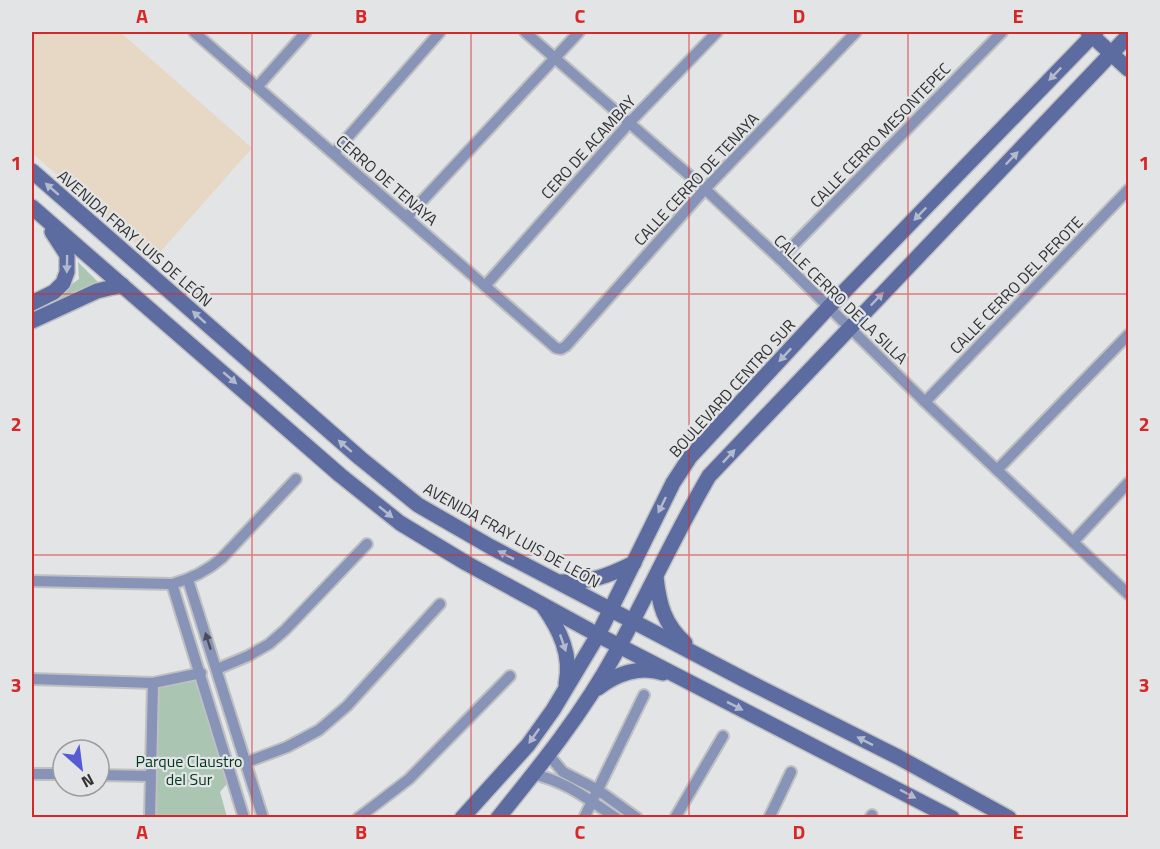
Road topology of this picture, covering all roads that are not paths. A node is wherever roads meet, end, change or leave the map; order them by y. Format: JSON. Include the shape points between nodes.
{"nodes":[{"id":1,"x":194,"y":32,"type":"edge"},
{"id":2,"x":306,"y":32,"type":"edge"},
{"id":3,"x":440,"y":32,"type":"edge"},
{"id":4,"x":525,"y":32,"type":"edge"},
{"id":5,"x":579,"y":32,"type":"edge"},
{"id":6,"x":717,"y":32,"type":"edge"},
{"id":7,"x":856,"y":32,"type":"edge"},
{"id":8,"x":1002,"y":32,"type":"edge"},
{"id":9,"x":1123,"y":32,"type":"edge"},
{"id":10,"x":1092,"y":33,"type":"edge"},
{"id":11,"x":1128,"y":37,"type":"edge"},
{"id":12,"x":1112,"y":54,"type":"junction"},
{"id":13,"x":555,"y":57,"type":"junction"},
{"id":14,"x":1128,"y":69,"type":"edge"},
{"id":15,"x":258,"y":86,"type":"junction"},
{"id":16,"x":630,"y":122,"type":"junction"},
{"id":17,"x":334,"y":153,"type":"junction"},
{"id":18,"x":32,"y":171,"type":"edge"},
{"id":19,"x":705,"y":189,"type":"junction"},
{"id":20,"x":1128,"y":190,"type":"edge"},
{"id":21,"x":36,"y":211,"type":"edge"},
{"id":22,"x":407,"y":217,"type":"junction"},
{"id":23,"x":780,"y":259,"type":"junction"},
{"id":24,"x":122,"y":285,"type":"junction"},
{"id":25,"x":485,"y":286,"type":"junction"},
{"id":26,"x":32,"y":303,"type":"edge"},
{"id":27,"x":829,"y":307,"type":"junction"},
{"id":28,"x":32,"y":321,"type":"edge"},
{"id":29,"x":849,"y":327,"type":"junction"},
{"id":30,"x":1128,"y":335,"type":"edge"},
{"id":31,"x":561,"y":349,"type":"joint"},
{"id":32,"x":925,"y":402,"type":"junction"},
{"id":33,"x":997,"y":471,"type":"junction"},
{"id":34,"x":296,"y":479,"type":"dead end"},
{"id":35,"x":1128,"y":483,"type":"edge"},
{"id":36,"x":1073,"y":542,"type":"junction"},
{"id":37,"x":367,"y":544,"type":"dead end"},
{"id":38,"x":634,"y":563,"type":"junction"},
{"id":39,"x":656,"y":577,"type":"junction"},
{"id":40,"x":188,"y":580,"type":"junction"},
{"id":41,"x":32,"y":581,"type":"edge"},
{"id":42,"x":558,"y":582,"type":"junction"},
{"id":43,"x":172,"y":584,"type":"junction"},
{"id":44,"x":1128,"y":594,"type":"edge"},
{"id":45,"x":440,"y":604,"type":"dead end"},
{"id":46,"x":541,"y":604,"type":"junction"},
{"id":47,"x":611,"y":610,"type":"junction"},
{"id":48,"x":632,"y":621,"type":"junction"},
{"id":49,"x":598,"y":635,"type":"junction"},
{"id":50,"x":619,"y":646,"type":"junction"},
{"id":51,"x":697,"y":654,"type":"junction"},
{"id":52,"x":217,"y":669,"type":"junction"},
{"id":53,"x":201,"y":673,"type":"junction"},
{"id":54,"x":510,"y":676,"type":"dead end"},
{"id":55,"x":32,"y":680,"type":"edge"},
{"id":56,"x":682,"y":680,"type":"junction"},
{"id":57,"x":153,"y":683,"type":"junction"},
{"id":58,"x":566,"y":687,"type":"junction"},
{"id":59,"x":592,"y":693,"type":"junction"},
{"id":60,"x":644,"y":695,"type":"dead end"},
{"id":61,"x":231,"y":712,"type":"junction"},
{"id":62,"x":214,"y":718,"type":"junction"},
{"id":63,"x":723,"y":736,"type":"dead end"},
{"id":64,"x":548,"y":754,"type":"junction"},
{"id":65,"x":247,"y":762,"type":"junction"},
{"id":66,"x":791,"y":772,"type":"dead end"},
{"id":67,"x":32,"y":774,"type":"edge"},
{"id":68,"x":51,"y":774,"type":"edge"},
{"id":69,"x":532,"y":774,"type":"junction"},
{"id":70,"x":111,"y":775,"type":"edge"},
{"id":71,"x":150,"y":776,"type":"junction"},
{"id":72,"x":598,"y":790,"type":"junction"},
{"id":73,"x":593,"y":802,"type":"junction"},
{"id":74,"x":465,"y":813,"type":"edge"},
{"id":75,"x":150,"y":818,"type":"edge"},
{"id":76,"x":244,"y":818,"type":"edge"},
{"id":77,"x":263,"y":818,"type":"edge"},
{"id":78,"x":358,"y":818,"type":"edge"},
{"id":79,"x":454,"y":818,"type":"edge"},
{"id":80,"x":498,"y":818,"type":"edge"},
{"id":81,"x":584,"y":818,"type":"edge"},
{"id":82,"x":616,"y":818,"type":"edge"},
{"id":83,"x":637,"y":818,"type":"edge"},
{"id":84,"x":675,"y":818,"type":"edge"},
{"id":85,"x":769,"y":818,"type":"edge"},
{"id":86,"x":952,"y":818,"type":"edge"},
{"id":87,"x":1009,"y":818,"type":"edge"}],
"edges":[{"from":1,"to":15,"type":"street","name":"CERRO DE TENAYA"},
{"from":2,"to":15,"type":"street"},
{"from":3,"to":17,"type":"street"},
{"from":4,"to":13,"type":"street","name":"CALLE CERRO DE LA SILLA"},
{"from":5,"to":13,"type":"street"},
{"from":6,"to":16,"type":"street","name":"CERO DE ACAMBAY"},
{"from":7,"to":19,"type":"street","name":"CALLE CERRO DE TENAYA"},
{"from":8,"to":23,"type":"street","name":"CALLE CERRO MESONTEPEC"},
{"from":9,"to":11,"type":"main road"},
{"from":10,"to":12,"type":"main road"},
{"from":10,"to":27,"type":"main road","name":"BOULEVARD CENTRO SUR","one_way":true},
{"from":11,"to":12,"type":"main road"},
{"from":12,"to":14,"type":"main road"},
{"from":29,"to":12,"type":"main road","one_way":true},
{"from":13,"to":16,"type":"street","name":"CALLE CERRO DE LA SILLA"},
{"from":13,"to":22,"type":"street"},
{"from":15,"to":17,"type":"street","name":"CERRO DE TENAYA"},
{"from":16,"to":19,"type":"street","name":"CALLE CERRO DE LA SILLA"},
{"from":16,"to":25,"type":"street","name":"CERO DE ACAMBAY"},
{"from":17,"to":22,"type":"street","name":"CERRO DE TENAYA"},
{"from":42,"to":18,"type":"main road","name":"AVENIDA FRAY LUIS DE LEÓN","one_way":true,"via":[[418,505]]},
{"from":19,"to":23,"type":"street","name":"CALLE CERRO DE LA SILLA"},
{"from":19,"to":31,"type":"street","name":"CALLE CERRO DE TENAYA"},
{"from":20,"to":32,"type":"street","name":"CALLE CERRO DEL PEROTE"},
{"from":21,"to":24,"type":"main road"},
{"from":21,"to":26,"type":"main road","one_way":true,"via":[[68,255],[68,272],[54,292]]},
{"from":22,"to":25,"type":"street","name":"CERRO DE TENAYA"},
{"from":23,"to":27,"type":"street","name":"CALLE CERRO DE LA SILLA"},
{"from":24,"to":28,"type":"main road","via":[[97,291]]},
{"from":24,"to":46,"type":"main road","one_way":true,"via":[[400,523]]},
{"from":25,"to":31,"type":"street","name":"CERRO DE TENAYA"},
{"from":27,"to":29,"type":"street","name":"CALLE CERRO DE LA SILLA"},
{"from":27,"to":38,"type":"main road","name":"BOULEVARD CENTRO SUR","one_way":true,"via":[[690,457]]},
{"from":29,"to":32,"type":"street","name":"CALLE CERRO DE LA SILLA"},
{"from":39,"to":29,"type":"main road","one_way":true,"via":[[709,476]]},
{"from":30,"to":33,"type":"street"},
{"from":32,"to":33,"type":"street","name":"CALLE CERRO DE LA SILLA"},
{"from":33,"to":36,"type":"street","name":"CALLE CERRO DE LA SILLA"},
{"from":34,"to":40,"type":"street","via":[[222,558]]},
{"from":35,"to":36,"type":"street"},
{"from":36,"to":44,"type":"street","name":"CALLE CERRO DE LA SILLA"},
{"from":37,"to":52,"type":"street","via":[[269,644]]},
{"from":38,"to":42,"type":"main road","via":[[602,579]]},
{"from":38,"to":47,"type":"main road","name":"BOULEVARD CENTRO SUR"},
{"from":39,"to":48,"type":"main road"},
{"from":39,"to":51,"type":"main road","via":[[663,614],[673,632]]},
{"from":40,"to":43,"type":"street"},
{"from":52,"to":40,"type":"street","one_way":true},
{"from":41,"to":43,"type":"street"},
{"from":42,"to":47,"type":"main road","name":"AVENIDA FRAY LUIS DE LEÓN"},
{"from":43,"to":53,"type":"street"},
{"from":45,"to":65,"type":"street","via":[[347,706],[319,730]]},
{"from":46,"to":49,"type":"main road"},
{"from":46,"to":58,"type":"main road","one_way":true,"via":[[564,644],[568,662]]},
{"from":47,"to":48,"type":"main road","name":"AVENIDA FRAY LUIS DE LEÓN"},
{"from":47,"to":49,"type":"main road","name":"BOULEVARD CENTRO SUR"},
{"from":48,"to":50,"type":"main road"},
{"from":48,"to":51,"type":"main road","name":"AVENIDA FRAY LUIS DE LEÓN"},
{"from":49,"to":50,"type":"main road"},
{"from":49,"to":58,"type":"main road","name":"BOULEVARD CENTRO SUR"},
{"from":50,"to":56,"type":"main road"},
{"from":50,"to":59,"type":"main road"},
{"from":87,"to":51,"type":"main road","name":"AVENIDA FRAY LUIS DE LEÓN","one_way":true},
{"from":52,"to":61,"type":"street"},
{"from":53,"to":57,"type":"street"},
{"from":53,"to":62,"type":"street"},
{"from":54,"to":78,"type":"street","via":[[409,779]]},
{"from":55,"to":57,"type":"street"},
{"from":56,"to":59,"type":"main road","via":[[656,670],[642,670],[610,679]]},
{"from":56,"to":86,"type":"main road","one_way":true},
{"from":57,"to":71,"type":"street"},
{"from":58,"to":74,"type":"main road","name":"BOULEVARD CENTRO SUR","one_way":true,"via":[[528,745]]},
{"from":59,"to":64,"type":"main road"},
{"from":60,"to":72,"type":"street"},
{"from":61,"to":62,"type":"street"},
{"from":61,"to":65,"type":"street"},
{"from":62,"to":76,"type":"street"},
{"from":63,"to":84,"type":"street"},
{"from":64,"to":69,"type":"main road"},
{"from":64,"to":72,"type":"street","via":[[563,772]]},
{"from":65,"to":77,"type":"street"},
{"from":66,"to":85,"type":"street"},
{"from":67,"to":68,"type":"street"},
{"from":69,"to":73,"type":"street","via":[[557,781]]},
{"from":69,"to":80,"type":"main road"},
{"from":70,"to":71,"type":"street"},
{"from":71,"to":75,"type":"street"},
{"from":72,"to":73,"type":"street"},
{"from":72,"to":83,"type":"street"},
{"from":73,"to":81,"type":"street"},
{"from":73,"to":82,"type":"street"},
{"from":74,"to":79,"type":"main road","name":"BOULEVARD CENTRO SUR"}]}
